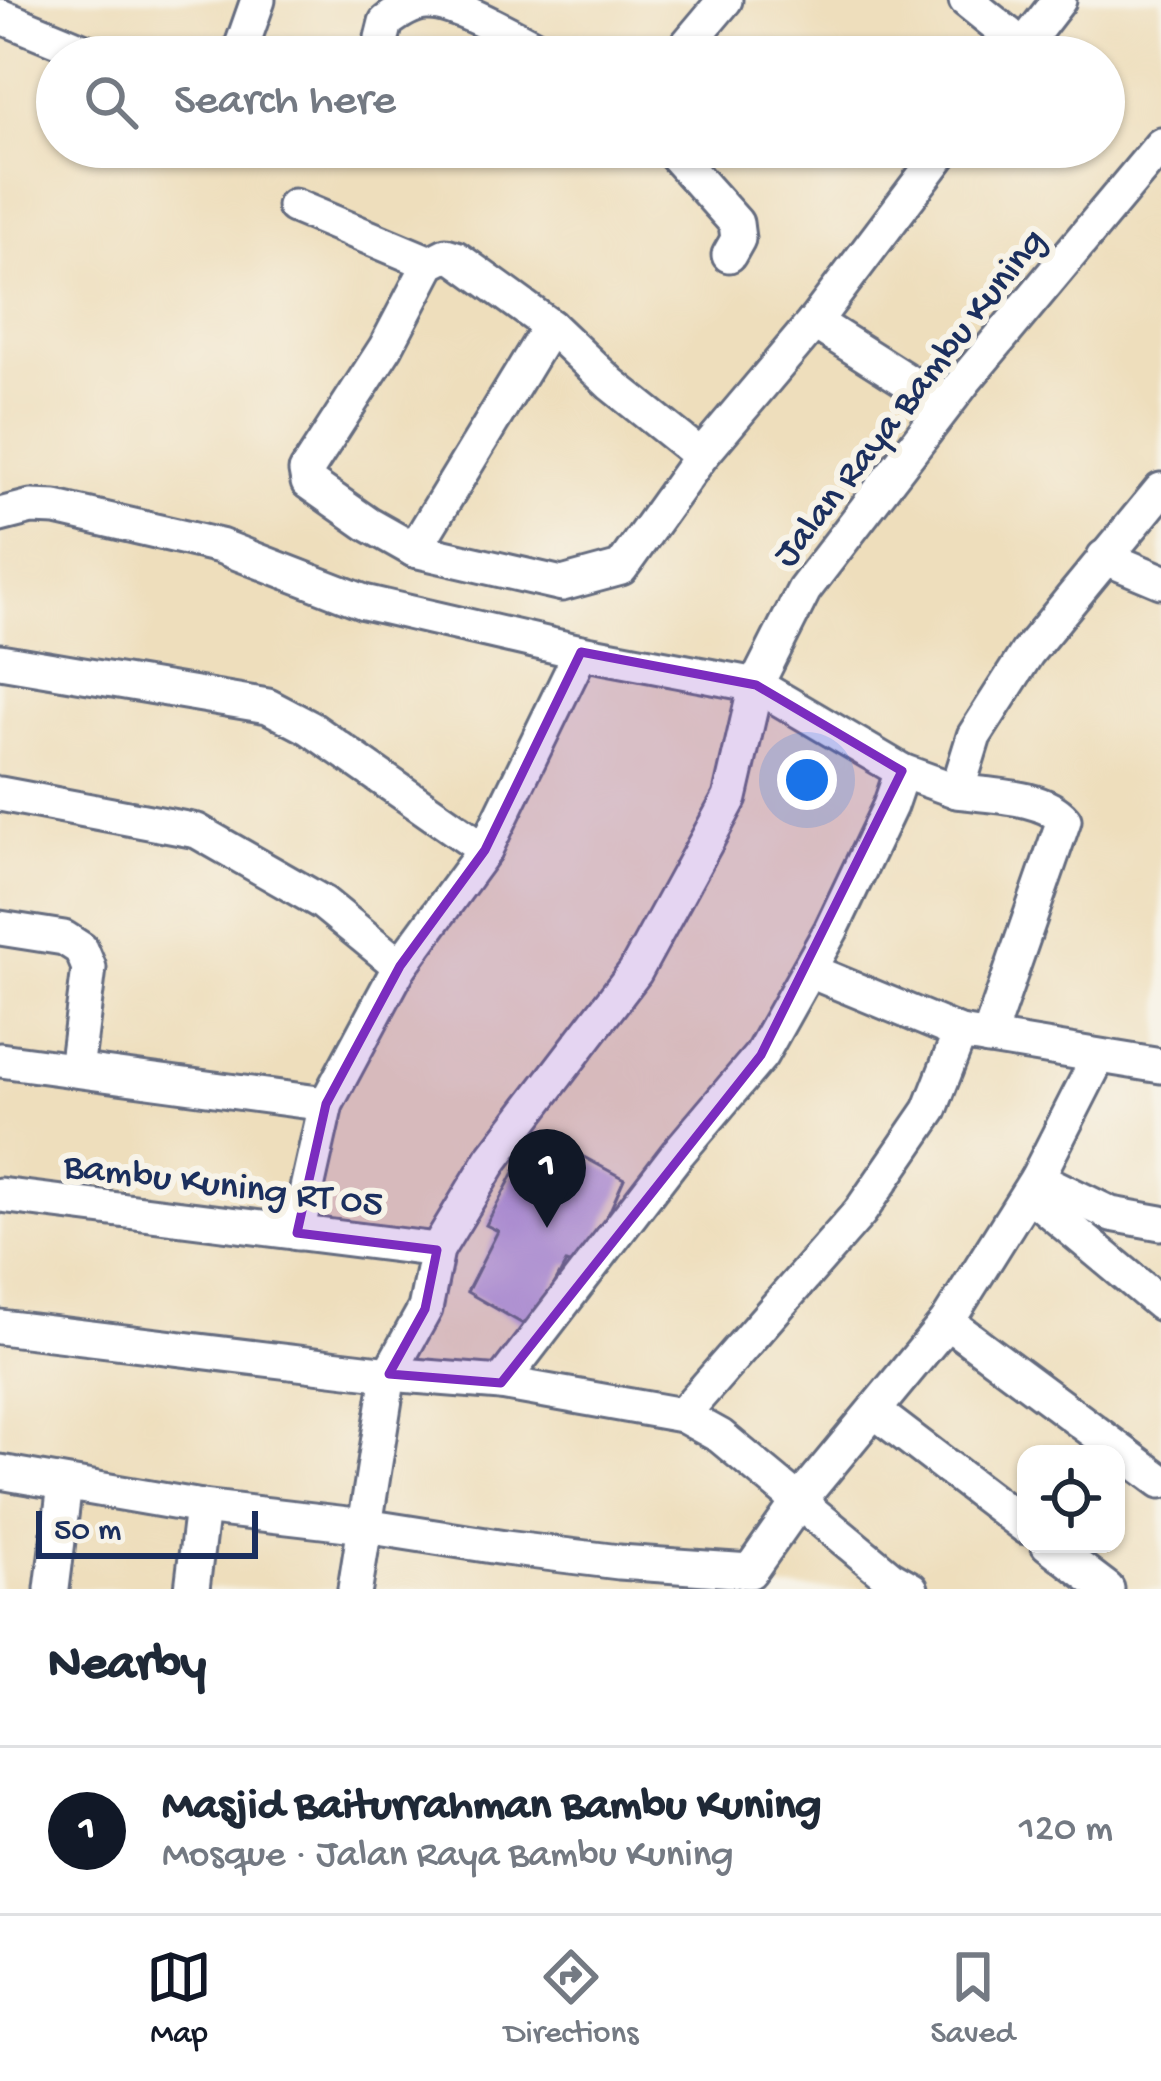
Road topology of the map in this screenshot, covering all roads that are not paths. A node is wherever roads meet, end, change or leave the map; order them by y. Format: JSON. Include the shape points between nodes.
{"nodes":[{"id":1,"x":258,"y":0,"type":"edge"},
{"id":2,"x":725,"y":0,"type":"edge"},
{"id":3,"x":966,"y":0,"type":"edge"},
{"id":4,"x":1059,"y":0,"type":"edge"},
{"id":5,"x":0,"y":16,"type":"edge"},
{"id":6,"x":48,"y":36,"type":"edge"},
{"id":7,"x":245,"y":36,"type":"edge"},
{"id":8,"x":382,"y":36,"type":"edge"},
{"id":9,"x":511,"y":36,"type":"edge"},
{"id":10,"x":695,"y":36,"type":"edge"},
{"id":11,"x":1003,"y":36,"type":"edge"},
{"id":12,"x":1031,"y":36,"type":"edge"},
{"id":13,"x":1161,"y":145,"type":"edge"},
{"id":14,"x":687,"y":168,"type":"edge"},
{"id":15,"x":930,"y":168,"type":"edge"},
{"id":16,"x":294,"y":206,"type":"dead end"},
{"id":17,"x":729,"y":255,"type":"dead end"},
{"id":18,"x":430,"y":263,"type":"junction"},
{"id":19,"x":814,"y":322,"type":"junction"},
{"id":20,"x":550,"y":326,"type":"junction"},
{"id":21,"x":945,"y":405,"type":"junction"},
{"id":22,"x":701,"y":456,"type":"junction"},
{"id":23,"x":1161,"y":490,"type":"edge"},
{"id":24,"x":0,"y":515,"type":"edge"},
{"id":25,"x":414,"y":550,"type":"junction"},
{"id":26,"x":1104,"y":557,"type":"junction"},
{"id":27,"x":1161,"y":581,"type":"edge"},
{"id":28,"x":581,"y":652,"type":"junction"},
{"id":29,"x":0,"y":661,"type":"edge"},
{"id":30,"x":756,"y":685,"type":"junction"},
{"id":31,"x":902,"y":771,"type":"junction"},
{"id":32,"x":960,"y":780,"type":"junction"},
{"id":33,"x":0,"y":794,"type":"edge"},
{"id":34,"x":484,"y":850,"type":"junction"},
{"id":35,"x":0,"y":928,"type":"edge"},
{"id":36,"x":400,"y":966,"type":"junction"},
{"id":37,"x":810,"y":971,"type":"junction"},
{"id":38,"x":974,"y":1035,"type":"junction"},
{"id":39,"x":1098,"y":1058,"type":"junction"},
{"id":40,"x":0,"y":1060,"type":"edge"},
{"id":41,"x":1161,"y":1066,"type":"edge"},
{"id":42,"x":76,"y":1070,"type":"junction"},
{"id":43,"x":326,"y":1104,"type":"junction"},
{"id":44,"x":1033,"y":1185,"type":"junction"},
{"id":45,"x":0,"y":1195,"type":"edge"},
{"id":46,"x":1161,"y":1223,"type":"edge"},
{"id":47,"x":297,"y":1233,"type":"junction"},
{"id":48,"x":436,"y":1250,"type":"junction"},
{"id":49,"x":1161,"y":1304,"type":"edge"},
{"id":50,"x":947,"y":1322,"type":"junction"},
{"id":51,"x":0,"y":1327,"type":"edge"},
{"id":52,"x":389,"y":1374,"type":"junction"},
{"id":53,"x":501,"y":1383,"type":"junction"},
{"id":54,"x":874,"y":1412,"type":"junction"},
{"id":55,"x":682,"y":1415,"type":"junction"},
{"id":56,"x":0,"y":1472,"type":"edge"},
{"id":57,"x":1161,"y":1481,"type":"edge"},
{"id":58,"x":65,"y":1484,"type":"junction"},
{"id":59,"x":800,"y":1500,"type":"junction"},
{"id":60,"x":202,"y":1507,"type":"junction"},
{"id":61,"x":1017,"y":1520,"type":"edge"},
{"id":62,"x":365,"y":1526,"type":"junction"},
{"id":63,"x":1060,"y":1553,"type":"edge"},
{"id":64,"x":617,"y":1576,"type":"edge"},
{"id":65,"x":747,"y":1580,"type":"edge"},
{"id":66,"x":896,"y":1585,"type":"edge"},
{"id":67,"x":52,"y":1589,"type":"edge"},
{"id":68,"x":192,"y":1589,"type":"edge"},
{"id":69,"x":355,"y":1589,"type":"edge"},
{"id":70,"x":1107,"y":1589,"type":"edge"}],
"edges":[{"from":1,"to":7,"type":"street"},
{"from":2,"to":10,"type":"street"},
{"from":3,"to":11,"type":"street"},
{"from":4,"to":12,"type":"street"},
{"from":5,"to":6,"type":"street"},
{"from":8,"to":9,"type":"street","via":[[401,10],[429,3]]},
{"from":13,"to":21,"type":"street","name":"Jalan Raya Bambu Kuning"},
{"from":14,"to":17,"type":"street","via":[[736,224]]},
{"from":15,"to":19,"type":"street"},
{"from":16,"to":18,"type":"street"},
{"from":18,"to":20,"type":"street","via":[[457,258]]},
{"from":18,"to":25,"type":"street","via":[[306,471],[308,482]]},
{"from":19,"to":21,"type":"street"},
{"from":19,"to":22,"type":"street"},
{"from":20,"to":22,"type":"street"},
{"from":20,"to":25,"type":"street"},
{"from":21,"to":30,"type":"street","name":"Jalan Raya Bambu Kuning","via":[[804,590]]},
{"from":22,"to":25,"type":"street","via":[[621,568],[602,575],[562,584]]},
{"from":23,"to":26,"type":"street"},
{"from":24,"to":28,"type":"street","via":[[56,508],[220,546],[364,602]]},
{"from":26,"to":27,"type":"street"},
{"from":26,"to":32,"type":"street","via":[[1027,653],[974,736]]},
{"from":28,"to":30,"type":"street"},
{"from":28,"to":34,"type":"street"},
{"from":29,"to":34,"type":"street","via":[[268,706]]},
{"from":30,"to":31,"type":"street"},
{"from":30,"to":48,"type":"street","name":"Jalan Raya Bambu Kuning","via":[[730,798],[635,972],[492,1159]]},
{"from":31,"to":32,"type":"street"},
{"from":31,"to":37,"type":"street"},
{"from":32,"to":38,"type":"street","via":[[1055,810],[1064,820]]},
{"from":33,"to":36,"type":"street","via":[[197,831],[323,903]]},
{"from":34,"to":36,"type":"street"},
{"from":35,"to":42,"type":"street","via":[[64,938],[81,949],[89,968]]},
{"from":36,"to":43,"type":"street"},
{"from":37,"to":38,"type":"street"},
{"from":37,"to":53,"type":"street","via":[[760,1055]]},
{"from":38,"to":39,"type":"street"},
{"from":38,"to":55,"type":"street","via":[[860,1212]]},
{"from":39,"to":41,"type":"street"},
{"from":39,"to":44,"type":"street"},
{"from":40,"to":42,"type":"street"},
{"from":42,"to":43,"type":"street"},
{"from":43,"to":47,"type":"street"},
{"from":44,"to":46,"type":"street"},
{"from":44,"to":49,"type":"street"},
{"from":44,"to":50,"type":"street"},
{"from":45,"to":47,"type":"street","name":"Bambu Kuning RT 05"},
{"from":47,"to":48,"type":"street","name":"Bambu Kuning RT 05"},
{"from":48,"to":52,"type":"street","name":"Jalan Raya Bambu Kuning","via":[[425,1309]]},
{"from":50,"to":54,"type":"street"},
{"from":50,"to":57,"type":"street"},
{"from":51,"to":52,"type":"street"},
{"from":52,"to":53,"type":"street"},
{"from":52,"to":62,"type":"street"},
{"from":53,"to":55,"type":"street"},
{"from":54,"to":59,"type":"street"},
{"from":54,"to":61,"type":"street"},
{"from":55,"to":59,"type":"street"},
{"from":56,"to":58,"type":"street"},
{"from":58,"to":60,"type":"street"},
{"from":58,"to":67,"type":"street"},
{"from":59,"to":65,"type":"street"},
{"from":59,"to":66,"type":"street"},
{"from":60,"to":62,"type":"street"},
{"from":60,"to":68,"type":"street"},
{"from":62,"to":64,"type":"street"},
{"from":62,"to":69,"type":"street"},
{"from":63,"to":70,"type":"street"},
{"from":64,"to":65,"type":"street"}]}
